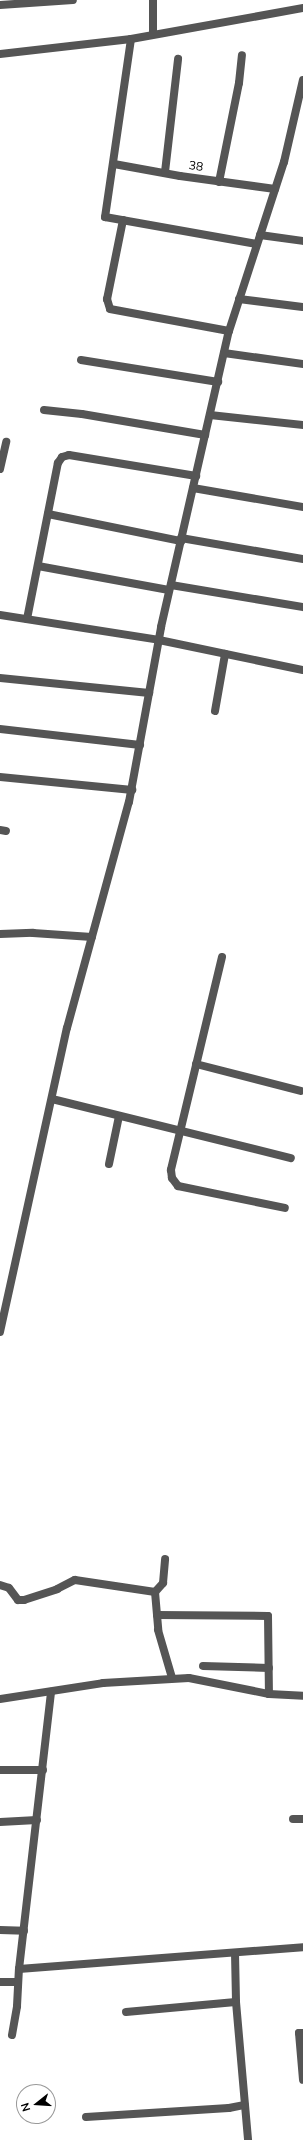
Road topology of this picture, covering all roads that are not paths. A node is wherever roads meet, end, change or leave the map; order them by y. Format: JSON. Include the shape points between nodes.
{"nodes":[{"id":1,"x":73,"y":0,"type":"edge"},
{"id":2,"x":154,"y":0,"type":"edge"},
{"id":3,"x":0,"y":5,"type":"edge"},
{"id":4,"x":303,"y":8,"type":"edge"},
{"id":5,"x":153,"y":34,"type":"junction"},
{"id":6,"x":131,"y":39,"type":"junction"},
{"id":7,"x":0,"y":54,"type":"edge"},
{"id":8,"x":242,"y":55,"type":"dead end"},
{"id":9,"x":178,"y":59,"type":"dead end"},
{"id":10,"x":303,"y":80,"type":"edge"},
{"id":11,"x":114,"y":164,"type":"junction"},
{"id":12,"x":165,"y":172,"type":"junction"},
{"id":13,"x":219,"y":182,"type":"junction"},
{"id":14,"x":275,"y":189,"type":"junction"},
{"id":15,"x":123,"y":220,"type":"junction"},
{"id":16,"x":260,"y":235,"type":"junction"},
{"id":17,"x":303,"y":241,"type":"edge"},
{"id":18,"x":257,"y":244,"type":"junction"},
{"id":19,"x":239,"y":299,"type":"junction"},
{"id":20,"x":303,"y":307,"type":"edge"},
{"id":21,"x":230,"y":331,"type":"junction"},
{"id":22,"x":224,"y":353,"type":"junction"},
{"id":23,"x":81,"y":360,"type":"dead end"},
{"id":24,"x":303,"y":364,"type":"edge"},
{"id":25,"x":218,"y":382,"type":"junction"},
{"id":26,"x":44,"y":410,"type":"dead end"},
{"id":27,"x":210,"y":415,"type":"junction"},
{"id":28,"x":303,"y":425,"type":"edge"},
{"id":29,"x":206,"y":435,"type":"junction"},
{"id":30,"x":6,"y":442,"type":"dead end"},
{"id":31,"x":0,"y":469,"type":"edge"},
{"id":32,"x":196,"y":476,"type":"junction"},
{"id":33,"x":193,"y":488,"type":"junction"},
{"id":34,"x":303,"y":507,"type":"edge"},
{"id":35,"x":48,"y":514,"type":"junction"},
{"id":36,"x":181,"y":540,"type":"junction"},
{"id":37,"x":303,"y":560,"type":"edge"},
{"id":38,"x":38,"y":566,"type":"junction"},
{"id":39,"x":170,"y":587,"type":"junction"},
{"id":40,"x":303,"y":607,"type":"edge"},
{"id":41,"x":0,"y":615,"type":"edge"},
{"id":42,"x":27,"y":620,"type":"junction"},
{"id":43,"x":159,"y":640,"type":"junction"},
{"id":44,"x":225,"y":654,"type":"junction"},
{"id":45,"x":303,"y":670,"type":"edge"},
{"id":46,"x":0,"y":678,"type":"edge"},
{"id":47,"x":149,"y":693,"type":"junction"},
{"id":48,"x":215,"y":712,"type":"dead end"},
{"id":49,"x":0,"y":729,"type":"edge"},
{"id":50,"x":140,"y":745,"type":"junction"},
{"id":51,"x":0,"y":777,"type":"edge"},
{"id":52,"x":132,"y":790,"type":"junction"},
{"id":53,"x":0,"y":934,"type":"edge"},
{"id":54,"x":92,"y":937,"type":"junction"},
{"id":55,"x":222,"y":957,"type":"dead end"},
{"id":56,"x":196,"y":1064,"type":"junction"},
{"id":57,"x":301,"y":1091,"type":"dead end"},
{"id":58,"x":52,"y":1099,"type":"junction"},
{"id":59,"x":119,"y":1116,"type":"junction"},
{"id":60,"x":180,"y":1131,"type":"junction"},
{"id":61,"x":290,"y":1158,"type":"dead end"},
{"id":62,"x":109,"y":1164,"type":"dead end"},
{"id":63,"x":284,"y":1208,"type":"dead end"},
{"id":64,"x":0,"y":1332,"type":"edge"},
{"id":65,"x":165,"y":1560,"type":"dead end"},
{"id":66,"x":0,"y":1585,"type":"edge"},
{"id":67,"x":154,"y":1592,"type":"junction"},
{"id":68,"x":157,"y":1615,"type":"junction"},
{"id":69,"x":203,"y":1666,"type":"dead end"},
{"id":70,"x":269,"y":1668,"type":"junction"},
{"id":71,"x":172,"y":1678,"type":"junction"},
{"id":72,"x":51,"y":1692,"type":"junction"},
{"id":73,"x":269,"y":1694,"type":"junction"},
{"id":74,"x":303,"y":1696,"type":"edge"},
{"id":75,"x":0,"y":1699,"type":"edge"},
{"id":76,"x":0,"y":1770,"type":"edge"},
{"id":77,"x":43,"y":1770,"type":"junction"},
{"id":78,"x":293,"y":1819,"type":"dead end"},
{"id":79,"x":303,"y":1819,"type":"edge"},
{"id":80,"x":37,"y":1820,"type":"junction"},
{"id":81,"x":0,"y":1822,"type":"edge"},
{"id":82,"x":0,"y":1930,"type":"edge"},
{"id":83,"x":24,"y":1931,"type":"junction"},
{"id":84,"x":303,"y":1947,"type":"edge"},
{"id":85,"x":235,"y":1953,"type":"junction"},
{"id":86,"x":19,"y":1969,"type":"junction"},
{"id":87,"x":0,"y":1982,"type":"edge"},
{"id":88,"x":18,"y":1982,"type":"junction"},
{"id":89,"x":236,"y":2002,"type":"junction"},
{"id":90,"x":126,"y":2012,"type":"dead end"},
{"id":91,"x":303,"y":2033,"type":"edge"},
{"id":92,"x":12,"y":2035,"type":"dead end"},
{"id":93,"x":303,"y":2080,"type":"edge"},
{"id":94,"x":245,"y":2105,"type":"junction"},
{"id":95,"x":86,"y":2117,"type":"dead end"},
{"id":96,"x":248,"y":2140,"type":"edge"}],
"edges":[{"from":1,"to":3,"type":"street"},
{"from":2,"to":5,"type":"street"},
{"from":4,"to":5,"type":"street"},
{"from":5,"to":6,"type":"street"},
{"from":6,"to":7,"type":"street"},
{"from":6,"to":11,"type":"street"},
{"from":8,"to":13,"type":"street","via":[[239,83]]},
{"from":9,"to":12,"type":"street"},
{"from":10,"to":14,"type":"street"},
{"from":11,"to":12,"type":"street","name":"38"},
{"from":11,"to":15,"type":"street","via":[[106,218]]},
{"from":12,"to":13,"type":"street","name":"38"},
{"from":13,"to":14,"type":"street","name":"38"},
{"from":14,"to":16,"type":"street"},
{"from":15,"to":18,"type":"street"},
{"from":15,"to":21,"type":"street","via":[[107,299],[110,309]]},
{"from":16,"to":17,"type":"street"},
{"from":16,"to":18,"type":"street"},
{"from":18,"to":19,"type":"street"},
{"from":19,"to":20,"type":"street"},
{"from":19,"to":21,"type":"street"},
{"from":21,"to":22,"type":"street"},
{"from":22,"to":24,"type":"street"},
{"from":22,"to":25,"type":"street"},
{"from":23,"to":25,"type":"street"},
{"from":25,"to":27,"type":"street"},
{"from":26,"to":29,"type":"street"},
{"from":27,"to":28,"type":"street"},
{"from":27,"to":29,"type":"street"},
{"from":29,"to":32,"type":"street"},
{"from":30,"to":31,"type":"street"},
{"from":32,"to":33,"type":"street"},
{"from":32,"to":35,"type":"street","via":[[70,455],[62,457],[58,463]]},
{"from":33,"to":34,"type":"street"},
{"from":33,"to":36,"type":"street"},
{"from":35,"to":36,"type":"street"},
{"from":35,"to":38,"type":"street"},
{"from":36,"to":37,"type":"street"},
{"from":36,"to":39,"type":"street"},
{"from":38,"to":39,"type":"street"},
{"from":38,"to":42,"type":"street"},
{"from":39,"to":40,"type":"street"},
{"from":39,"to":43,"type":"street"},
{"from":41,"to":42,"type":"street"},
{"from":42,"to":43,"type":"street"},
{"from":43,"to":44,"type":"street"},
{"from":43,"to":47,"type":"street"},
{"from":44,"to":45,"type":"street"},
{"from":44,"to":48,"type":"street"},
{"from":46,"to":47,"type":"street"},
{"from":47,"to":50,"type":"street"},
{"from":49,"to":50,"type":"street"},
{"from":50,"to":52,"type":"street"},
{"from":51,"to":52,"type":"street"},
{"from":52,"to":54,"type":"street"},
{"from":53,"to":54,"type":"street","via":[[33,933]]},
{"from":54,"to":58,"type":"street","via":[[67,1028]]},
{"from":55,"to":56,"type":"street"},
{"from":56,"to":57,"type":"street"},
{"from":56,"to":60,"type":"street"},
{"from":58,"to":59,"type":"street"},
{"from":58,"to":64,"type":"street"},
{"from":59,"to":60,"type":"street"},
{"from":59,"to":62,"type":"street"},
{"from":60,"to":61,"type":"street"},
{"from":60,"to":63,"type":"street","via":[[171,1170],[172,1178],[178,1186]]},
{"from":65,"to":67,"type":"street","via":[[163,1583]]},
{"from":66,"to":67,"type":"street","via":[[9,1588],[18,1600],[57,1589],[75,1580]]},
{"from":67,"to":68,"type":"street"},
{"from":68,"to":70,"type":"street","via":[[268,1616]]},
{"from":68,"to":71,"type":"street","via":[[158,1630]]},
{"from":69,"to":70,"type":"street"},
{"from":70,"to":73,"type":"street"},
{"from":71,"to":72,"type":"street","via":[[103,1683]]},
{"from":71,"to":73,"type":"street","via":[[189,1678]]},
{"from":72,"to":75,"type":"street"},
{"from":72,"to":77,"type":"street"},
{"from":73,"to":74,"type":"street"},
{"from":76,"to":77,"type":"street"},
{"from":77,"to":80,"type":"street"},
{"from":78,"to":79,"type":"street"},
{"from":80,"to":81,"type":"street"},
{"from":80,"to":83,"type":"street"},
{"from":82,"to":83,"type":"street"},
{"from":83,"to":86,"type":"street"},
{"from":84,"to":85,"type":"street"},
{"from":85,"to":86,"type":"street"},
{"from":85,"to":89,"type":"street"},
{"from":86,"to":88,"type":"street"},
{"from":87,"to":88,"type":"street"},
{"from":88,"to":92,"type":"street"},
{"from":89,"to":90,"type":"street"},
{"from":89,"to":94,"type":"street"},
{"from":91,"to":93,"type":"street","via":[[299,2033]]},
{"from":94,"to":95,"type":"street"},
{"from":94,"to":96,"type":"street"}]}
